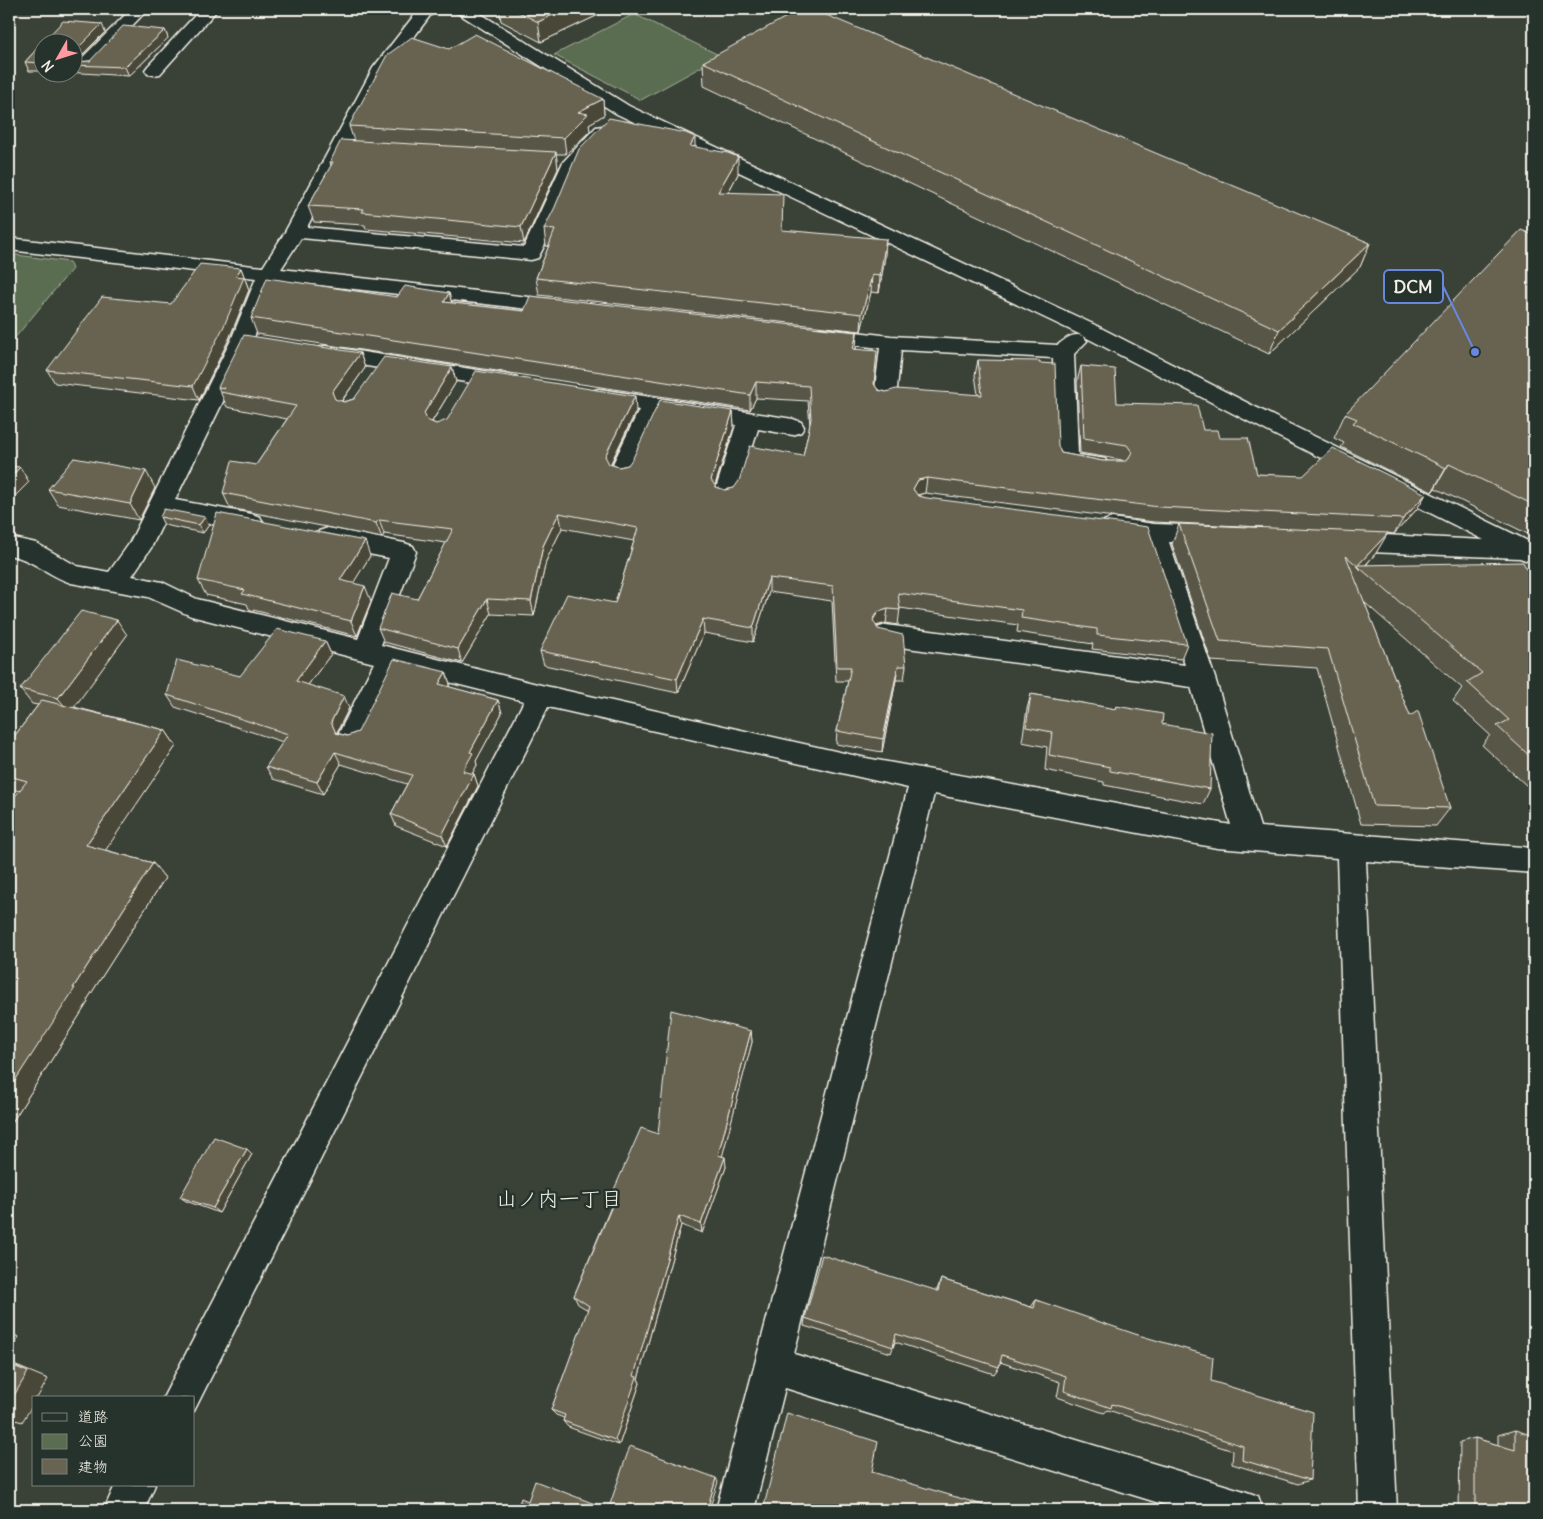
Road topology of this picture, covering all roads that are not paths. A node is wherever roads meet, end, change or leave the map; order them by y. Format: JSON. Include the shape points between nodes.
{"nodes":[{"id":1,"x":140,"y":9,"type":"edge"},
{"id":2,"x":210,"y":9,"type":"edge"},
{"id":3,"x":427,"y":9,"type":"edge"},
{"id":4,"x":462,"y":9,"type":"edge"},
{"id":5,"x":86,"y":64,"type":"edge"},
{"id":6,"x":154,"y":70,"type":"dead end"},
{"id":7,"x":623,"y":110,"type":"junction"},
{"id":8,"x":339,"y":149,"type":"junction"},
{"id":9,"x":358,"y":150,"type":"edge"},
{"id":10,"x":294,"y":232,"type":"junction"},
{"id":11,"x":9,"y":244,"type":"edge"},
{"id":12,"x":268,"y":274,"type":"junction"},
{"id":13,"x":584,"y":309,"type":"edge"},
{"id":14,"x":1088,"y":330,"type":"junction"},
{"id":15,"x":802,"y":333,"type":"edge"},
{"id":16,"x":891,"y":343,"type":"junction"},
{"id":17,"x":307,"y":350,"type":"edge"},
{"id":18,"x":1063,"y":352,"type":"junction"},
{"id":19,"x":530,"y":385,"type":"edge"},
{"id":20,"x":577,"y":393,"type":"edge"},
{"id":21,"x":885,"y":398,"type":"edge"},
{"id":22,"x":652,"y":404,"type":"junction"},
{"id":23,"x":749,"y":420,"type":"junction"},
{"id":24,"x":793,"y":427,"type":"dead end"},
{"id":25,"x":1114,"y":468,"type":"edge"},
{"id":26,"x":621,"y":472,"type":"edge"},
{"id":27,"x":726,"y":495,"type":"edge"},
{"id":28,"x":160,"y":505,"type":"junction"},
{"id":29,"x":1087,"y":524,"type":"edge"},
{"id":30,"x":277,"y":528,"type":"edge"},
{"id":31,"x":306,"y":533,"type":"edge"},
{"id":32,"x":1154,"y":533,"type":"junction"},
{"id":33,"x":1232,"y":536,"type":"edge"},
{"id":34,"x":1321,"y":541,"type":"edge"},
{"id":35,"x":9,"y":546,"type":"edge"},
{"id":36,"x":1531,"y":552,"type":"edge"},
{"id":37,"x":115,"y":582,"type":"junction"},
{"id":38,"x":886,"y":635,"type":"edge"},
{"id":39,"x":378,"y":654,"type":"junction"},
{"id":40,"x":1202,"y":678,"type":"junction"},
{"id":41,"x":541,"y":695,"type":"junction"},
{"id":42,"x":352,"y":736,"type":"edge"},
{"id":43,"x":924,"y":780,"type":"junction"},
{"id":44,"x":1249,"y":838,"type":"junction"},
{"id":45,"x":1351,"y":847,"type":"junction"},
{"id":46,"x":1534,"y":860,"type":"edge"},
{"id":47,"x":772,"y":1366,"type":"junction"},
{"id":48,"x":182,"y":1396,"type":"edge"},
{"id":49,"x":135,"y":1486,"type":"edge"},
{"id":50,"x":123,"y":1510,"type":"edge"},
{"id":51,"x":735,"y":1510,"type":"edge"},
{"id":52,"x":1244,"y":1510,"type":"edge"},
{"id":53,"x":1378,"y":1510,"type":"edge"}],
"edges":[{"from":1,"to":5,"type":"street"},
{"from":2,"to":6,"type":"street"},
{"from":3,"to":8,"type":"street","via":[[382,68]]},
{"from":4,"to":7,"type":"street"},
{"from":7,"to":10,"type":"street","via":[[562,162],[546,223],[530,254]]},
{"from":7,"to":14,"type":"street"},
{"from":8,"to":9,"type":"street"},
{"from":8,"to":10,"type":"street"},
{"from":10,"to":12,"type":"street"},
{"from":11,"to":12,"type":"street"},
{"from":12,"to":13,"type":"street"},
{"from":12,"to":28,"type":"street","via":[[251,341]]},
{"from":14,"to":18,"type":"street"},
{"from":14,"to":36,"type":"street"},
{"from":15,"to":16,"type":"street"},
{"from":16,"to":18,"type":"street"},
{"from":16,"to":21,"type":"street"},
{"from":17,"to":19,"type":"street","via":[[376,370],[469,384]]},
{"from":18,"to":25,"type":"street","via":[[1067,461]]},
{"from":20,"to":22,"type":"street"},
{"from":22,"to":23,"type":"street"},
{"from":22,"to":26,"type":"street"},
{"from":23,"to":24,"type":"street"},
{"from":23,"to":27,"type":"street"},
{"from":28,"to":30,"type":"street"},
{"from":28,"to":37,"type":"street","via":[[139,548]]},
{"from":29,"to":32,"type":"street"},
{"from":31,"to":39,"type":"street","via":[[404,552]]},
{"from":32,"to":33,"type":"street"},
{"from":32,"to":40,"type":"street"},
{"from":34,"to":36,"type":"street"},
{"from":35,"to":37,"type":"street","via":[[27,549],[71,574]]},
{"from":37,"to":39,"type":"street","via":[[153,589],[191,608]]},
{"from":38,"to":40,"type":"street"},
{"from":39,"to":41,"type":"street"},
{"from":39,"to":42,"type":"street"},
{"from":40,"to":44,"type":"street"},
{"from":41,"to":43,"type":"street"},
{"from":41,"to":48,"type":"street"},
{"from":43,"to":44,"type":"street","via":[[1217,836]]},
{"from":43,"to":47,"type":"street"},
{"from":44,"to":45,"type":"street"},
{"from":45,"to":46,"type":"street"},
{"from":45,"to":53,"type":"street"},
{"from":47,"to":51,"type":"street"},
{"from":47,"to":52,"type":"street"},
{"from":49,"to":50,"type":"street"}]}
